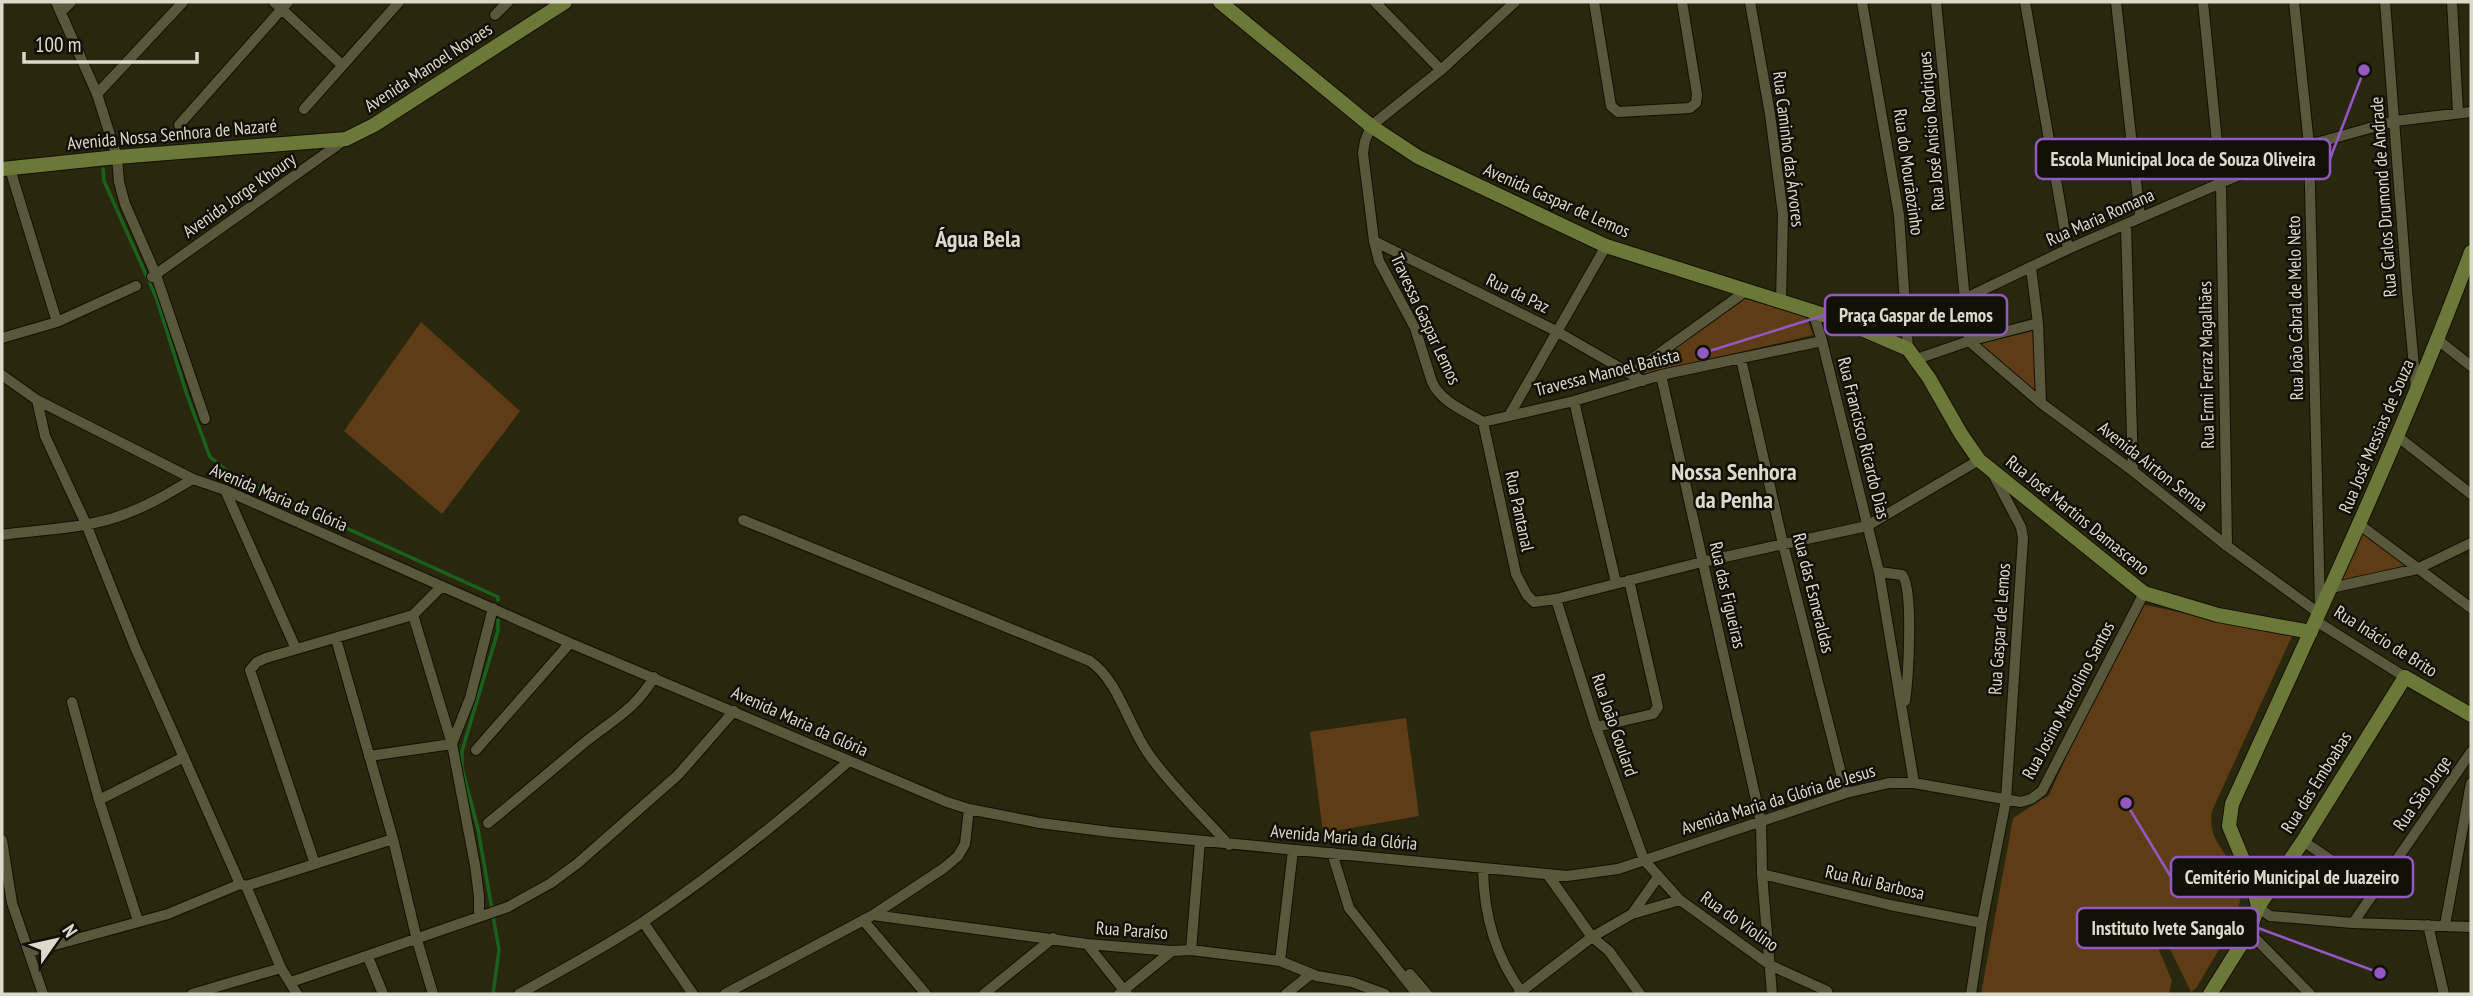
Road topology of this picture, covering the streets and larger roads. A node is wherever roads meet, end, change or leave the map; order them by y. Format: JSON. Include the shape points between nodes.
{"nodes":[{"id":1,"x":71,"y":2,"type":"edge"},
{"id":2,"x":183,"y":2,"type":"edge"},
{"id":3,"x":399,"y":2,"type":"edge"},
{"id":4,"x":508,"y":2,"type":"edge"},
{"id":5,"x":565,"y":2,"type":"edge"},
{"id":6,"x":1220,"y":2,"type":"edge"},
{"id":7,"x":1374,"y":2,"type":"edge"},
{"id":8,"x":1515,"y":2,"type":"edge"},
{"id":9,"x":1594,"y":2,"type":"edge"},
{"id":10,"x":1682,"y":2,"type":"edge"},
{"id":11,"x":1750,"y":2,"type":"edge"},
{"id":12,"x":1862,"y":2,"type":"edge"},
{"id":13,"x":1936,"y":2,"type":"edge"},
{"id":14,"x":2025,"y":2,"type":"edge"},
{"id":15,"x":2116,"y":2,"type":"edge"},
{"id":16,"x":2203,"y":2,"type":"edge"},
{"id":17,"x":2294,"y":2,"type":"edge"},
{"id":18,"x":2385,"y":2,"type":"edge"},
{"id":19,"x":2452,"y":2,"type":"edge"},
{"id":20,"x":281,"y":4,"type":"edge"},
{"id":21,"x":59,"y":7,"type":"edge"},
{"id":22,"x":495,"y":15,"type":"dead end"},
{"id":23,"x":342,"y":65,"type":"junction"},
{"id":24,"x":1441,"y":70,"type":"junction"},
{"id":25,"x":97,"y":94,"type":"junction"},
{"id":26,"x":304,"y":109,"type":"dead end"},
{"id":27,"x":2471,"y":111,"type":"edge"},
{"id":28,"x":2458,"y":112,"type":"junction"},
{"id":29,"x":2395,"y":121,"type":"junction"},
{"id":30,"x":180,"y":125,"type":"dead end"},
{"id":31,"x":1371,"y":126,"type":"junction"},
{"id":32,"x":346,"y":139,"type":"junction"},
{"id":33,"x":2309,"y":145,"type":"junction"},
{"id":34,"x":117,"y":157,"type":"junction"},
{"id":35,"x":6,"y":169,"type":"edge"},
{"id":36,"x":2221,"y":183,"type":"junction"},
{"id":37,"x":2140,"y":218,"type":"junction"},
{"id":38,"x":2126,"y":225,"type":"junction"},
{"id":39,"x":1374,"y":241,"type":"junction"},
{"id":40,"x":1606,"y":246,"type":"junction"},
{"id":41,"x":2068,"y":249,"type":"junction"},
{"id":42,"x":2471,"y":252,"type":"edge"},
{"id":43,"x":2031,"y":268,"type":"junction"},
{"id":44,"x":154,"y":276,"type":"junction"},
{"id":45,"x":136,"y":286,"type":"dead end"},
{"id":46,"x":1746,"y":291,"type":"junction"},
{"id":47,"x":1964,"y":299,"type":"junction"},
{"id":48,"x":1781,"y":301,"type":"junction"},
{"id":49,"x":1813,"y":312,"type":"junction"},
{"id":50,"x":57,"y":322,"type":"junction"},
{"id":51,"x":1908,"y":322,"type":"junction"},
{"id":52,"x":2038,"y":323,"type":"junction"},
{"id":53,"x":1556,"y":331,"type":"junction"},
{"id":54,"x":2,"y":338,"type":"edge"},
{"id":55,"x":2438,"y":340,"type":"junction"},
{"id":56,"x":1822,"y":341,"type":"junction"},
{"id":57,"x":1969,"y":341,"type":"junction"},
{"id":58,"x":1912,"y":354,"type":"junction"},
{"id":59,"x":1741,"y":359,"type":"junction"},
{"id":60,"x":2471,"y":366,"type":"edge"},
{"id":61,"x":1632,"y":373,"type":"junction"},
{"id":62,"x":2,"y":375,"type":"edge"},
{"id":63,"x":1661,"y":375,"type":"junction"},
{"id":64,"x":1643,"y":381,"type":"junction"},
{"id":65,"x":2416,"y":389,"type":"junction"},
{"id":66,"x":37,"y":400,"type":"junction"},
{"id":67,"x":1574,"y":401,"type":"junction"},
{"id":68,"x":2042,"y":403,"type":"junction"},
{"id":69,"x":1510,"y":414,"type":"junction"},
{"id":70,"x":205,"y":419,"type":"dead end"},
{"id":71,"x":1483,"y":422,"type":"junction"},
{"id":72,"x":2397,"y":436,"type":"junction"},
{"id":73,"x":1984,"y":464,"type":"junction"},
{"id":74,"x":2133,"y":471,"type":"junction"},
{"id":75,"x":193,"y":479,"type":"junction"},
{"id":76,"x":225,"y":490,"type":"junction"},
{"id":77,"x":2471,"y":494,"type":"edge"},
{"id":78,"x":743,"y":520,"type":"dead end"},
{"id":79,"x":86,"y":524,"type":"junction"},
{"id":80,"x":2360,"y":525,"type":"junction"},
{"id":81,"x":1867,"y":526,"type":"junction"},
{"id":82,"x":2,"y":535,"type":"edge"},
{"id":83,"x":2471,"y":543,"type":"edge"},
{"id":84,"x":1783,"y":544,"type":"junction"},
{"id":85,"x":2227,"y":546,"type":"junction"},
{"id":86,"x":1702,"y":562,"type":"junction"},
{"id":87,"x":2417,"y":569,"type":"junction"},
{"id":88,"x":1879,"y":572,"type":"junction"},
{"id":89,"x":1629,"y":580,"type":"junction"},
{"id":90,"x":1615,"y":583,"type":"junction"},
{"id":91,"x":442,"y":586,"type":"junction"},
{"id":92,"x":2331,"y":589,"type":"junction"},
{"id":93,"x":2144,"y":593,"type":"junction"},
{"id":94,"x":1556,"y":599,"type":"junction"},
{"id":95,"x":493,"y":608,"type":"junction"},
{"id":96,"x":2471,"y":608,"type":"edge"},
{"id":97,"x":413,"y":615,"type":"junction"},
{"id":98,"x":2316,"y":622,"type":"junction"},
{"id":99,"x":336,"y":639,"type":"junction"},
{"id":100,"x":570,"y":643,"type":"junction"},
{"id":101,"x":296,"y":649,"type":"junction"},
{"id":102,"x":654,"y":677,"type":"junction"},
{"id":103,"x":2404,"y":677,"type":"junction"},
{"id":104,"x":72,"y":702,"type":"dead end"},
{"id":105,"x":734,"y":711,"type":"junction"},
{"id":106,"x":1904,"y":715,"type":"junction"},
{"id":107,"x":2471,"y":715,"type":"edge"},
{"id":108,"x":1596,"y":727,"type":"junction"},
{"id":109,"x":452,"y":744,"type":"junction"},
{"id":110,"x":475,"y":750,"type":"dead end"},
{"id":111,"x":2471,"y":752,"type":"edge"},
{"id":112,"x":369,"y":756,"type":"junction"},
{"id":113,"x":184,"y":757,"type":"junction"},
{"id":114,"x":849,"y":761,"type":"junction"},
{"id":115,"x":1913,"y":783,"type":"junction"},
{"id":116,"x":2471,"y":783,"type":"edge"},
{"id":117,"x":1846,"y":793,"type":"junction"},
{"id":118,"x":99,"y":800,"type":"junction"},
{"id":119,"x":2006,"y":800,"type":"junction"},
{"id":120,"x":970,"y":809,"type":"junction"},
{"id":121,"x":1761,"y":821,"type":"junction"},
{"id":122,"x":488,"y":823,"type":"dead end"},
{"id":123,"x":393,"y":838,"type":"junction"},
{"id":124,"x":2,"y":840,"type":"edge"},
{"id":125,"x":1200,"y":841,"type":"junction"},
{"id":126,"x":2303,"y":841,"type":"junction"},
{"id":127,"x":1229,"y":845,"type":"junction"},
{"id":128,"x":1293,"y":850,"type":"junction"},
{"id":129,"x":1332,"y":853,"type":"junction"},
{"id":130,"x":1644,"y":860,"type":"junction"},
{"id":131,"x":315,"y":864,"type":"junction"},
{"id":132,"x":1483,"y":869,"type":"junction"},
{"id":133,"x":1762,"y":874,"type":"junction"},
{"id":134,"x":1548,"y":875,"type":"junction"},
{"id":135,"x":1658,"y":877,"type":"junction"},
{"id":136,"x":243,"y":885,"type":"junction"},
{"id":137,"x":2375,"y":890,"type":"junction"},
{"id":138,"x":1681,"y":900,"type":"junction"},
{"id":139,"x":7,"y":905,"type":"edge"},
{"id":140,"x":2258,"y":907,"type":"junction"},
{"id":141,"x":1632,"y":914,"type":"junction"},
{"id":142,"x":482,"y":915,"type":"junction"},
{"id":143,"x":868,"y":918,"type":"junction"},
{"id":144,"x":138,"y":921,"type":"junction"},
{"id":145,"x":643,"y":922,"type":"junction"},
{"id":146,"x":1982,"y":923,"type":"junction"},
{"id":147,"x":2353,"y":923,"type":"junction"},
{"id":148,"x":2428,"y":925,"type":"junction"},
{"id":149,"x":2445,"y":925,"type":"junction"},
{"id":150,"x":2471,"y":927,"type":"edge"},
{"id":151,"x":2249,"y":932,"type":"junction"},
{"id":152,"x":1371,"y":935,"type":"junction"},
{"id":153,"x":1592,"y":937,"type":"junction"},
{"id":154,"x":1053,"y":938,"type":"junction"},
{"id":155,"x":416,"y":940,"type":"junction"},
{"id":156,"x":1087,"y":944,"type":"junction"},
{"id":157,"x":1191,"y":950,"type":"junction"},
{"id":158,"x":1172,"y":951,"type":"junction"},
{"id":159,"x":29,"y":953,"type":"junction"},
{"id":160,"x":368,"y":957,"type":"junction"},
{"id":161,"x":1280,"y":961,"type":"junction"},
{"id":162,"x":1770,"y":965,"type":"junction"},
{"id":163,"x":281,"y":968,"type":"junction"},
{"id":164,"x":1311,"y":974,"type":"junction"},
{"id":165,"x":290,"y":982,"type":"junction"},
{"id":166,"x":1123,"y":993,"type":"edge"},
{"id":167,"x":1521,"y":993,"type":"edge"},
{"id":168,"x":43,"y":994,"type":"edge"},
{"id":169,"x":191,"y":994,"type":"edge"},
{"id":170,"x":297,"y":994,"type":"edge"},
{"id":171,"x":383,"y":994,"type":"edge"},
{"id":172,"x":433,"y":994,"type":"edge"},
{"id":173,"x":519,"y":994,"type":"edge"},
{"id":174,"x":693,"y":994,"type":"edge"},
{"id":175,"x":725,"y":994,"type":"edge"},
{"id":176,"x":926,"y":994,"type":"edge"},
{"id":177,"x":984,"y":994,"type":"edge"},
{"id":178,"x":1286,"y":994,"type":"edge"},
{"id":179,"x":1385,"y":994,"type":"edge"},
{"id":180,"x":1417,"y":994,"type":"edge"},
{"id":181,"x":1427,"y":994,"type":"edge"},
{"id":182,"x":1640,"y":994,"type":"edge"},
{"id":183,"x":1772,"y":994,"type":"edge"},
{"id":184,"x":1828,"y":994,"type":"edge"},
{"id":185,"x":1971,"y":994,"type":"edge"},
{"id":186,"x":2210,"y":994,"type":"edge"},
{"id":187,"x":2310,"y":994,"type":"edge"},
{"id":188,"x":2444,"y":994,"type":"edge"}],
"edges":[{"from":1,"to":21,"type":"street"},
{"from":2,"to":25,"type":"street"},
{"from":3,"to":23,"type":"street"},
{"from":4,"to":22,"type":"street"},
{"from":5,"to":32,"type":"street","name":"Avenida Manoel Novaes"},
{"from":6,"to":31,"type":"street","name":"Avenida Gaspar de Lemos"},
{"from":7,"to":24,"type":"street"},
{"from":8,"to":24,"type":"street"},
{"from":9,"to":10,"type":"street","via":[[1611,106],[1618,112],[1690,108],[1696,103]]},
{"from":11,"to":48,"type":"street","name":"Rua Caminho das Árvores","via":[[1783,214]]},
{"from":12,"to":51,"type":"street","name":"Rua do Mourãozinho","via":[[1894,176]]},
{"from":13,"to":47,"type":"street","name":"Rua José Anísio Rodrigues"},
{"from":14,"to":41,"type":"street"},
{"from":15,"to":37,"type":"street"},
{"from":16,"to":36,"type":"street","name":"Rua Ermi Ferraz Magalhães"},
{"from":17,"to":33,"type":"street","name":"Rua João Cabral de Melo Neto"},
{"from":18,"to":29,"type":"street","name":"Rua Carlos Drumond de Andrade"},
{"from":19,"to":28,"type":"street"},
{"from":20,"to":23,"type":"street"},
{"from":20,"to":30,"type":"street"},
{"from":21,"to":25,"type":"street"},
{"from":23,"to":26,"type":"street"},
{"from":24,"to":31,"type":"street"},
{"from":25,"to":34,"type":"street"},
{"from":27,"to":28,"type":"street","name":"Rua Maria Romana"},
{"from":28,"to":29,"type":"street","name":"Rua Maria Romana"},
{"from":29,"to":33,"type":"street","name":"Rua Maria Romana"},
{"from":29,"to":65,"type":"street","name":"Rua Carlos Drumond de Andrade"},
{"from":31,"to":39,"type":"street","name":"Travessa Gaspar Lemos","via":[[1363,153]]},
{"from":31,"to":40,"type":"street","name":"Avenida Gaspar de Lemos","via":[[1418,157]]},
{"from":32,"to":34,"type":"street","name":"Avenida Nossa Senhora de Nazaré"},
{"from":32,"to":44,"type":"street","name":"Avenida Jorge Khoury"},
{"from":33,"to":36,"type":"street","name":"Rua Maria Romana"},
{"from":33,"to":98,"type":"street","name":"Rua João Cabral de Melo Neto"},
{"from":34,"to":35,"type":"street","name":"Avenida Nossa Senhora de Nazaré"},
{"from":34,"to":44,"type":"street","via":[[125,204]]},
{"from":35,"to":50,"type":"street"},
{"from":36,"to":37,"type":"street","name":"Rua Maria Romana"},
{"from":36,"to":85,"type":"street","name":"Rua Ermi Ferraz Magalhães"},
{"from":37,"to":38,"type":"street","name":"Rua Maria Romana"},
{"from":38,"to":41,"type":"street","name":"Rua Maria Romana"},
{"from":38,"to":74,"type":"street"},
{"from":39,"to":53,"type":"street","name":"Rua da Paz"},
{"from":39,"to":71,"type":"street","name":"Travessa Gaspar Lemos","via":[[1415,328],[1435,389]]},
{"from":40,"to":46,"type":"street","name":"Avenida Gaspar de Lemos"},
{"from":40,"to":53,"type":"street"},
{"from":41,"to":43,"type":"street","name":"Rua Maria Romana"},
{"from":42,"to":55,"type":"street","name":"Rua José Messias de Souza"},
{"from":43,"to":47,"type":"street","name":"Rua Maria Romana"},
{"from":43,"to":52,"type":"street"},
{"from":44,"to":70,"type":"street"},
{"from":45,"to":50,"type":"street"},
{"from":46,"to":48,"type":"street","name":"Avenida Gaspar de Lemos"},
{"from":46,"to":61,"type":"street"},
{"from":47,"to":51,"type":"street","name":"Rua Maria Romana"},
{"from":47,"to":57,"type":"street","name":"Rua José Anísio Rodrigues"},
{"from":48,"to":49,"type":"street","name":"Avenida Gaspar de Lemos"},
{"from":49,"to":56,"type":"street","name":"Rua Francisco Ricardo Dias"},
{"from":49,"to":58,"type":"street","name":"Avenida Gaspar de Lemos"},
{"from":50,"to":54,"type":"street"},
{"from":51,"to":58,"type":"street","name":"Rua do Mourãozinho"},
{"from":52,"to":57,"type":"street"},
{"from":52,"to":68,"type":"street"},
{"from":53,"to":61,"type":"street","name":"Rua da Paz"},
{"from":53,"to":69,"type":"street"},
{"from":55,"to":60,"type":"street"},
{"from":55,"to":65,"type":"street","name":"Rua José Messias de Souza"},
{"from":56,"to":59,"type":"street","name":"Travessa Manoel Batista"},
{"from":56,"to":81,"type":"street","name":"Rua Francisco Ricardo Dias"},
{"from":57,"to":58,"type":"street"},
{"from":57,"to":68,"type":"street","name":"Avenida Airton Senna"},
{"from":58,"to":73,"type":"street","name":"Rua José Martins Damasceno"},
{"from":59,"to":63,"type":"street","name":"Travessa Manoel Batista"},
{"from":59,"to":84,"type":"street","name":"Rua das Esmeraldas"},
{"from":61,"to":64,"type":"street","name":"Rua da Paz"},
{"from":62,"to":66,"type":"street","name":"Avenida Maria da Glória"},
{"from":63,"to":64,"type":"street","name":"Travessa Manoel Batista"},
{"from":63,"to":86,"type":"street","name":"Rua das Figueiras"},
{"from":64,"to":67,"type":"street","name":"Travessa Manoel Batista"},
{"from":65,"to":72,"type":"street","name":"Rua José Messias de Souza"},
{"from":66,"to":75,"type":"street","name":"Avenida Maria da Glória"},
{"from":66,"to":79,"type":"street","via":[[45,436]]},
{"from":67,"to":69,"type":"street","name":"Travessa Manoel Batista"},
{"from":67,"to":90,"type":"street"},
{"from":68,"to":74,"type":"street","name":"Avenida Airton Senna"},
{"from":69,"to":71,"type":"street","name":"Travessa Manoel Batista"},
{"from":71,"to":94,"type":"street","name":"Rua Pantanal","via":[[1522,586],[1534,603]]},
{"from":72,"to":77,"type":"street"},
{"from":72,"to":80,"type":"street","name":"Rua José Messias de Souza"},
{"from":73,"to":81,"type":"street"},
{"from":73,"to":93,"type":"street","name":"Rua José Martins Damasceno"},
{"from":73,"to":119,"type":"street","name":"Rua Gaspar de Lemos","via":[[2023,538]]},
{"from":74,"to":85,"type":"street","name":"Avenida Airton Senna"},
{"from":75,"to":76,"type":"street","name":"Avenida Maria da Glória"},
{"from":75,"to":79,"type":"street","via":[[142,508]]},
{"from":76,"to":91,"type":"street","name":"Avenida Maria da Glória"},
{"from":76,"to":101,"type":"street"},
{"from":78,"to":127,"type":"street","via":[[1090,661],[1110,683],[1149,754]]},
{"from":79,"to":82,"type":"street"},
{"from":79,"to":113,"type":"street"},
{"from":80,"to":87,"type":"street"},
{"from":80,"to":92,"type":"street","name":"Rua José Messias de Souza"},
{"from":81,"to":84,"type":"street"},
{"from":81,"to":88,"type":"street","name":"Rua Francisco Ricardo Dias"},
{"from":83,"to":87,"type":"street"},
{"from":84,"to":86,"type":"street"},
{"from":84,"to":117,"type":"street","name":"Rua das Esmeraldas"},
{"from":85,"to":98,"type":"street","name":"Avenida Airton Senna"},
{"from":86,"to":89,"type":"street"},
{"from":86,"to":121,"type":"street","name":"Rua das Figueiras"},
{"from":87,"to":92,"type":"street"},
{"from":87,"to":96,"type":"street"},
{"from":88,"to":106,"type":"street","name":"Rua Francisco Ricardo Dias"},
{"from":88,"to":106,"type":"street","name":"Rua Francisco Ricardo Dias","via":[[1902,575],[1908,586]]},
{"from":89,"to":90,"type":"street"},
{"from":89,"to":108,"type":"street","via":[[1658,707],[1653,714]]},
{"from":90,"to":94,"type":"street"},
{"from":91,"to":95,"type":"street","name":"Avenida Maria da Glória"},
{"from":91,"to":97,"type":"street"},
{"from":92,"to":98,"type":"street","name":"Rua José Messias de Souza"},
{"from":93,"to":98,"type":"street","name":"Rua José Martins Damasceno","via":[[2218,615]]},
{"from":93,"to":119,"type":"street","name":"Rua Josino Marcolino Santos","via":[[2042,791],[2021,802]]},
{"from":94,"to":108,"type":"street","name":"Rua João Goulard"},
{"from":95,"to":100,"type":"street","name":"Avenida Maria da Glória"},
{"from":95,"to":109,"type":"street","via":[[470,698]]},
{"from":97,"to":99,"type":"street"},
{"from":97,"to":109,"type":"street"},
{"from":98,"to":103,"type":"street","name":"Rua Inácio de Brito"},
{"from":98,"to":140,"type":"street","name":"Rua José Messias de Souza","via":[[2232,804],[2230,826]]},
{"from":99,"to":101,"type":"street"},
{"from":99,"to":112,"type":"street"},
{"from":100,"to":102,"type":"street","name":"Avenida Maria da Glória"},
{"from":100,"to":110,"type":"street"},
{"from":101,"to":131,"type":"street","via":[[257,662],[250,670]]},
{"from":102,"to":105,"type":"street","name":"Avenida Maria da Glória"},
{"from":102,"to":122,"type":"street","via":[[630,709]]},
{"from":103,"to":107,"type":"street","name":"Rua Inácio de Brito"},
{"from":103,"to":126,"type":"street","name":"Rua das Emboabas"},
{"from":104,"to":118,"type":"street"},
{"from":105,"to":114,"type":"street","name":"Avenida Maria da Glória"},
{"from":105,"to":142,"type":"street","via":[[652,799],[551,883],[508,907]]},
{"from":106,"to":115,"type":"street","name":"Rua Francisco Ricardo Dias"},
{"from":108,"to":130,"type":"street","name":"Rua João Goulard"},
{"from":109,"to":112,"type":"street"},
{"from":109,"to":142,"type":"street"},
{"from":111,"to":137,"type":"street","name":"Rua São Jorge"},
{"from":112,"to":123,"type":"street"},
{"from":113,"to":118,"type":"street"},
{"from":113,"to":136,"type":"street"},
{"from":114,"to":120,"type":"street","name":"Avenida Maria da Glória"},
{"from":114,"to":145,"type":"street","via":[[774,825]]},
{"from":115,"to":117,"type":"street","name":"Avenida Maria da Glória de Jesus","via":[[1889,783]]},
{"from":115,"to":119,"type":"street","name":"Avenida Maria da Glória de Jesus"},
{"from":116,"to":149,"type":"street"},
{"from":117,"to":121,"type":"street","name":"Avenida Maria da Glória de Jesus"},
{"from":118,"to":144,"type":"street"},
{"from":119,"to":146,"type":"street","name":"Rua Gaspar de Lemos"},
{"from":120,"to":125,"type":"street","name":"Avenida Maria da Glória","via":[[1040,823]]},
{"from":120,"to":143,"type":"street","via":[[965,844],[958,856]]},
{"from":121,"to":130,"type":"street","name":"Avenida Maria da Glória de Jesus"},
{"from":121,"to":133,"type":"street","name":"Rua das Figueiras"},
{"from":123,"to":131,"type":"street"},
{"from":123,"to":155,"type":"street"},
{"from":124,"to":139,"type":"street"},
{"from":125,"to":127,"type":"street","name":"Avenida Maria da Glória"},
{"from":125,"to":157,"type":"street"},
{"from":126,"to":137,"type":"street"},
{"from":126,"to":140,"type":"street","name":"Rua das Emboabas"},
{"from":127,"to":128,"type":"street","name":"Avenida Maria da Glória"},
{"from":128,"to":129,"type":"street","name":"Avenida Maria da Glória"},
{"from":128,"to":161,"type":"street"},
{"from":129,"to":132,"type":"street","name":"Avenida Maria da Glória"},
{"from":129,"to":152,"type":"street","via":[[1347,903]]},
{"from":130,"to":134,"type":"street","name":"Avenida Maria da Glória","via":[[1601,872]]},
{"from":130,"to":135,"type":"street","name":"Rua do Violino"},
{"from":131,"to":136,"type":"street"},
{"from":132,"to":134,"type":"street","name":"Avenida Maria da Glória"},
{"from":132,"to":167,"type":"street","via":[[1494,943]]},
{"from":133,"to":146,"type":"street","name":"Rua Rui Barbosa"},
{"from":133,"to":162,"type":"street","name":"Rua das Figueiras"},
{"from":134,"to":153,"type":"street"},
{"from":135,"to":138,"type":"street","name":"Rua do Violino"},
{"from":135,"to":141,"type":"street"},
{"from":136,"to":144,"type":"street"},
{"from":136,"to":163,"type":"street"},
{"from":137,"to":147,"type":"street","name":"Rua São Jorge"},
{"from":138,"to":141,"type":"street"},
{"from":138,"to":162,"type":"street","name":"Rua do Violino"},
{"from":139,"to":159,"type":"street"},
{"from":140,"to":147,"type":"street","via":[[2270,916]]},
{"from":140,"to":151,"type":"street","name":"Rua das Emboabas"},
{"from":141,"to":153,"type":"street"},
{"from":142,"to":155,"type":"street"},
{"from":143,"to":154,"type":"street","name":"Rua Paraíso"},
{"from":143,"to":175,"type":"street"},
{"from":143,"to":176,"type":"street"},
{"from":144,"to":159,"type":"street"},
{"from":145,"to":173,"type":"street"},
{"from":145,"to":174,"type":"street"},
{"from":146,"to":185,"type":"street","name":"Rua Gaspar de Lemos"},
{"from":147,"to":148,"type":"street"},
{"from":148,"to":149,"type":"street"},
{"from":148,"to":188,"type":"street"},
{"from":149,"to":150,"type":"street"},
{"from":151,"to":186,"type":"street","name":"Rua das Emboabas"},
{"from":151,"to":187,"type":"street"},
{"from":152,"to":180,"type":"street"},
{"from":152,"to":181,"type":"street","via":[[1384,942]]},
{"from":153,"to":167,"type":"street"},
{"from":153,"to":182,"type":"street","via":[[1609,951]]},
{"from":154,"to":156,"type":"street","name":"Rua Paraíso"},
{"from":154,"to":177,"type":"street"},
{"from":155,"to":160,"type":"street"},
{"from":155,"to":172,"type":"street"},
{"from":156,"to":158,"type":"street","name":"Rua Paraíso"},
{"from":156,"to":166,"type":"street"},
{"from":157,"to":158,"type":"street","name":"Rua Paraíso"},
{"from":157,"to":161,"type":"street","name":"Rua Paraíso"},
{"from":158,"to":166,"type":"street"},
{"from":159,"to":168,"type":"street"},
{"from":160,"to":165,"type":"street"},
{"from":160,"to":171,"type":"street"},
{"from":161,"to":164,"type":"street","name":"Rua Paraíso"},
{"from":162,"to":183,"type":"street","name":"Rua das Figueiras"},
{"from":162,"to":184,"type":"street","name":"Rua do Violino"},
{"from":163,"to":165,"type":"street"},
{"from":163,"to":169,"type":"street"},
{"from":164,"to":178,"type":"street"},
{"from":164,"to":179,"type":"street","name":"Rua Paraíso"},
{"from":165,"to":170,"type":"street"}]}
